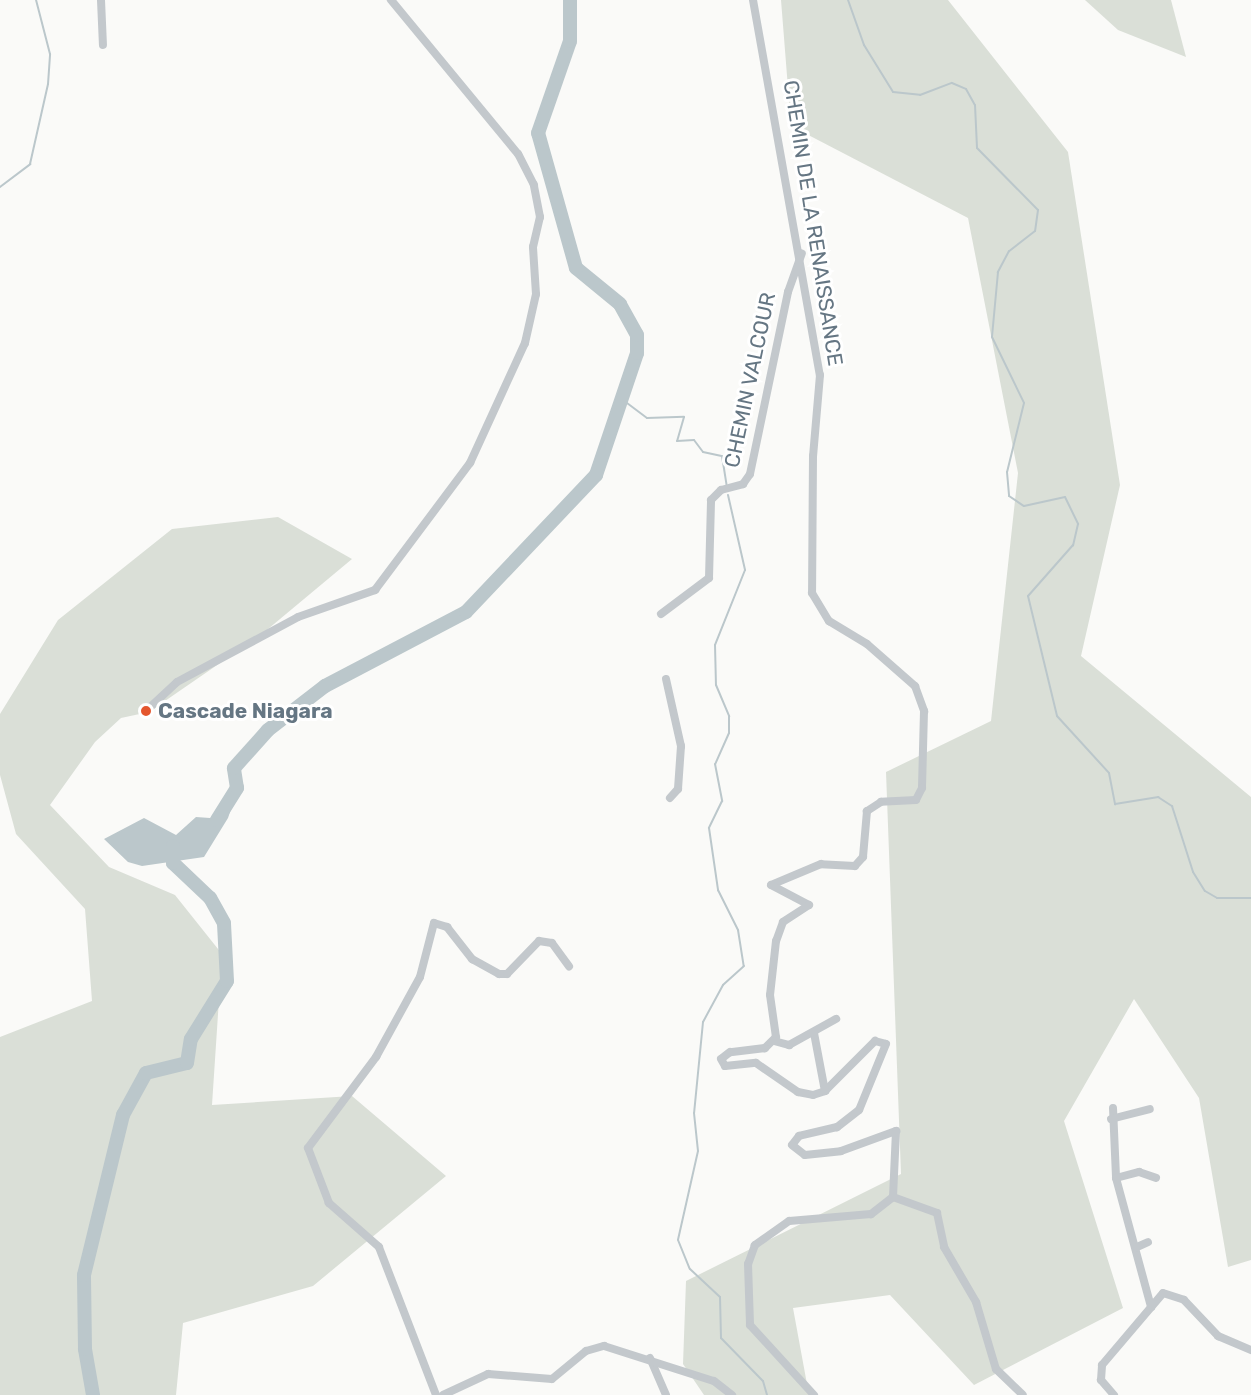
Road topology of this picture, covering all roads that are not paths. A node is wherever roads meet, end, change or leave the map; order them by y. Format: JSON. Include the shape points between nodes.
{"nodes":[{"id":1,"x":101,"y":0,"type":"edge"},
{"id":2,"x":391,"y":0,"type":"edge"},
{"id":3,"x":753,"y":0,"type":"edge"},
{"id":4,"x":103,"y":45,"type":"dead end"},
{"id":5,"x":802,"y":253,"type":"junction"},
{"id":6,"x":662,"y":614,"type":"dead end"},
{"id":7,"x":666,"y":680,"type":"dead end"},
{"id":8,"x":146,"y":711,"type":"dead end"},
{"id":9,"x":670,"y":798,"type":"dead end"},
{"id":10,"x":569,"y":966,"type":"dead end"},
{"id":11,"x":836,"y":1019,"type":"dead end"},
{"id":12,"x":814,"y":1033,"type":"junction"},
{"id":13,"x":774,"y":1041,"type":"junction"},
{"id":14,"x":825,"y":1091,"type":"junction"},
{"id":15,"x":1113,"y":1108,"type":"dead end"},
{"id":16,"x":1150,"y":1109,"type":"dead end"},
{"id":17,"x":1111,"y":1119,"type":"junction"},
{"id":18,"x":1116,"y":1178,"type":"junction"},
{"id":19,"x":1156,"y":1178,"type":"dead end"},
{"id":20,"x":893,"y":1197,"type":"junction"},
{"id":21,"x":1148,"y":1242,"type":"dead end"},
{"id":22,"x":1137,"y":1247,"type":"junction"},
{"id":23,"x":1151,"y":1307,"type":"junction"},
{"id":24,"x":1251,"y":1350,"type":"edge"},
{"id":25,"x":650,"y":1358,"type":"junction"},
{"id":26,"x":455,"y":1393,"type":"edge"},
{"id":27,"x":436,"y":1395,"type":"edge"},
{"id":28,"x":443,"y":1395,"type":"edge"},
{"id":29,"x":666,"y":1395,"type":"edge"},
{"id":30,"x":732,"y":1395,"type":"edge"},
{"id":31,"x":814,"y":1395,"type":"edge"},
{"id":32,"x":1023,"y":1395,"type":"edge"},
{"id":33,"x":1114,"y":1395,"type":"edge"}],
"edges":[{"from":1,"to":4,"type":"street"},
{"from":2,"to":8,"type":"street","via":[[512,146],[534,185],[540,202],[533,247],[536,294],[525,343],[470,463],[375,590],[298,617],[177,682]]},
{"from":3,"to":5,"type":"street","name":"CHEMIN DE LA RENAISSANCE"},
{"from":5,"to":6,"type":"street","name":"CHEMIN VALCOUR","via":[[788,292],[750,474],[743,484],[721,490],[711,500],[709,578]]},
{"from":5,"to":13,"type":"street","name":"CHEMIN DE LA RENAISSANCE","via":[[820,375],[813,456],[812,593],[829,621],[867,644],[920,692],[922,788],[911,803],[881,802],[867,811],[862,856],[855,866],[821,864],[771,885],[809,905],[786,920],[778,933],[770,995]]},
{"from":7,"to":9,"type":"street","via":[[681,746],[678,789]]},
{"from":10,"to":27,"type":"street","via":[[552,943],[539,940],[507,974],[499,974],[472,959],[447,927],[434,923],[420,977],[376,1058],[310,1143],[329,1203],[379,1247]]},
{"from":11,"to":12,"type":"street"},
{"from":12,"to":13,"type":"street","via":[[789,1045]]},
{"from":12,"to":14,"type":"street"},
{"from":13,"to":14,"type":"street","via":[[765,1048],[730,1052],[721,1062],[756,1064],[806,1095]]},
{"from":14,"to":20,"type":"street","via":[[875,1041],[884,1041],[870,1094],[859,1110],[837,1126],[799,1136],[792,1145],[805,1155],[841,1151],[896,1131]]},
{"from":15,"to":17,"type":"street"},
{"from":16,"to":17,"type":"street"},
{"from":17,"to":18,"type":"street"},
{"from":18,"to":19,"type":"street","via":[[1139,1172]]},
{"from":18,"to":22,"type":"street"},
{"from":20,"to":31,"type":"street","via":[[871,1214],[789,1221],[765,1235],[750,1256],[750,1325]]},
{"from":20,"to":32,"type":"street","via":[[937,1213],[944,1247],[976,1302],[996,1369]]},
{"from":21,"to":22,"type":"street"},
{"from":22,"to":23,"type":"street"},
{"from":23,"to":24,"type":"street","via":[[1163,1293],[1176,1295],[1218,1336]]},
{"from":23,"to":33,"type":"street","via":[[1102,1365],[1101,1380]]},
{"from":25,"to":26,"type":"street","via":[[599,1347],[552,1379],[488,1374]]},
{"from":25,"to":29,"type":"street"},
{"from":25,"to":30,"type":"street","via":[[719,1383]]},
{"from":26,"to":28,"type":"street"}]}
